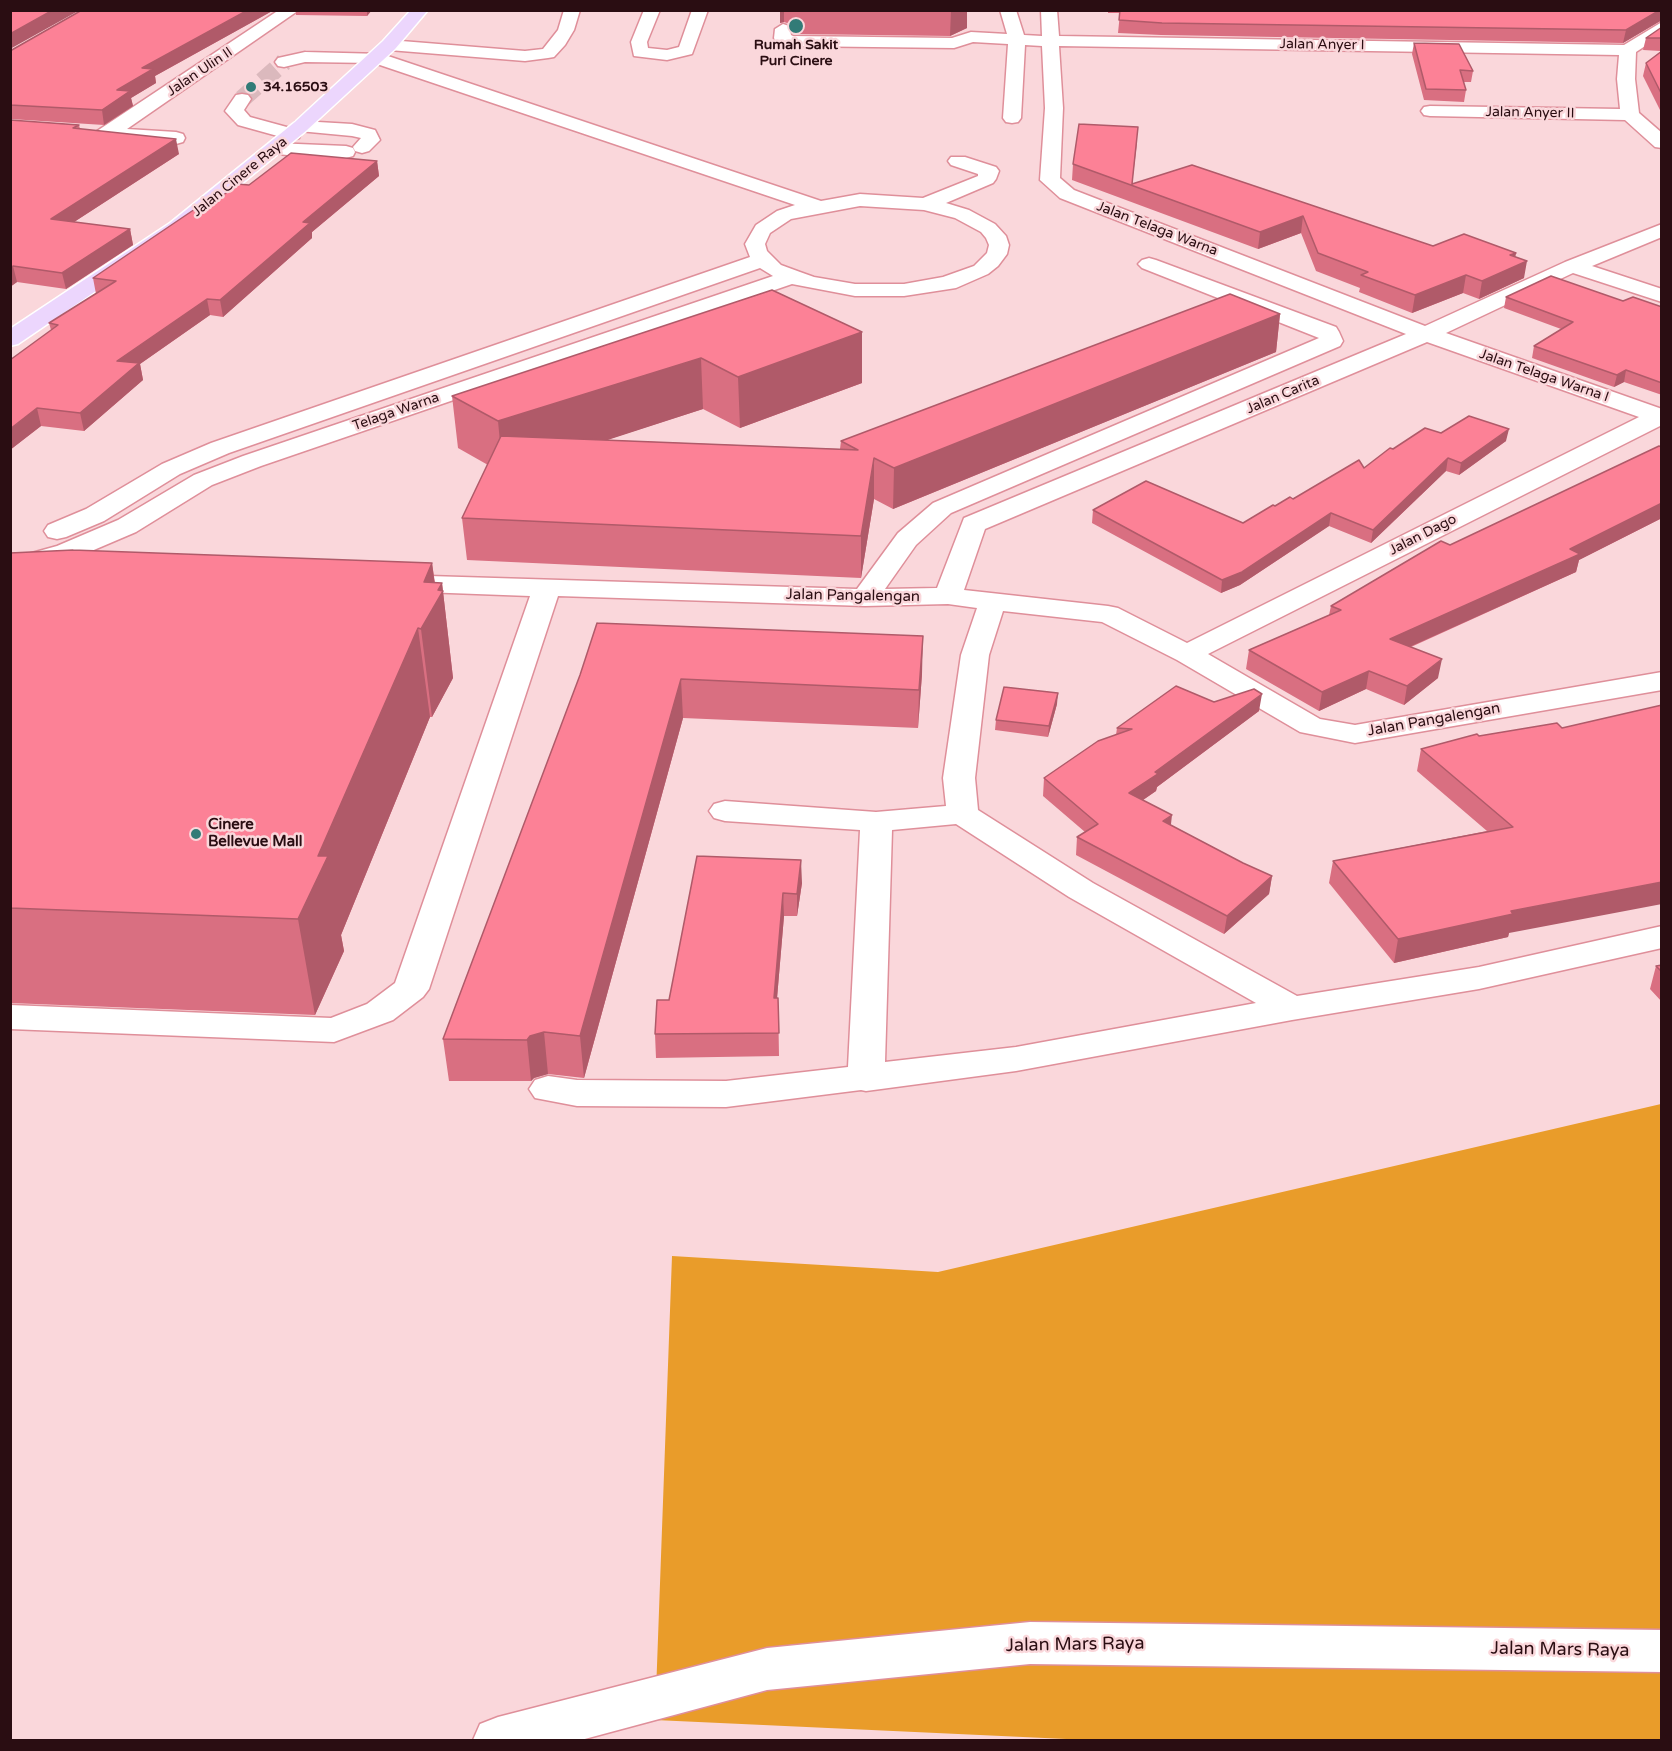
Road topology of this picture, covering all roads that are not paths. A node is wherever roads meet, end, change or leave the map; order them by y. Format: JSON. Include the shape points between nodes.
{"nodes":[{"id":1,"x":291,"y":10,"type":"edge"},
{"id":2,"x":420,"y":10,"type":"edge"},
{"id":3,"x":572,"y":10,"type":"edge"},
{"id":4,"x":652,"y":10,"type":"edge"},
{"id":5,"x":699,"y":10,"type":"edge"},
{"id":6,"x":1008,"y":10,"type":"edge"},
{"id":7,"x":1050,"y":10,"type":"edge"},
{"id":8,"x":784,"y":19,"type":"edge"},
{"id":9,"x":983,"y":24,"type":"dead end"},
{"id":10,"x":1662,"y":27,"type":"edge"},
{"id":11,"x":971,"y":37,"type":"junction"},
{"id":12,"x":1017,"y":38,"type":"junction"},
{"id":13,"x":1050,"y":41,"type":"junction"},
{"id":14,"x":1628,"y":50,"type":"junction"},
{"id":15,"x":382,"y":52,"type":"junction"},
{"id":16,"x":360,"y":73,"type":"junction"},
{"id":17,"x":382,"y":81,"type":"dead end"},
{"id":18,"x":242,"y":99,"type":"dead end"},
{"id":19,"x":1430,"y":111,"type":"dead end"},
{"id":20,"x":1630,"y":115,"type":"junction"},
{"id":21,"x":1012,"y":118,"type":"dead end"},
{"id":22,"x":297,"y":130,"type":"junction"},
{"id":23,"x":87,"y":132,"type":"edge"},
{"id":24,"x":109,"y":133,"type":"junction"},
{"id":25,"x":176,"y":138,"type":"edge"},
{"id":26,"x":1662,"y":143,"type":"edge"},
{"id":27,"x":274,"y":149,"type":"junction"},
{"id":28,"x":958,"y":161,"type":"dead end"},
{"id":29,"x":926,"y":204,"type":"junction"},
{"id":30,"x":817,"y":206,"type":"junction"},
{"id":31,"x":762,"y":208,"type":"dead end"},
{"id":32,"x":784,"y":215,"type":"junction"},
{"id":33,"x":1662,"y":230,"type":"edge"},
{"id":34,"x":763,"y":260,"type":"junction"},
{"id":35,"x":1149,"y":264,"type":"dead end"},
{"id":36,"x":1572,"y":266,"type":"junction"},
{"id":37,"x":792,"y":277,"type":"junction"},
{"id":38,"x":1662,"y":296,"type":"edge"},
{"id":39,"x":1426,"y":334,"type":"junction"},
{"id":40,"x":10,"y":339,"type":"edge"},
{"id":41,"x":1661,"y":417,"type":"edge"},
{"id":42,"x":942,"y":508,"type":"junction"},
{"id":43,"x":973,"y":524,"type":"junction"},
{"id":44,"x":10,"y":547,"type":"edge"},
{"id":45,"x":10,"y":568,"type":"edge"},
{"id":46,"x":10,"y":575,"type":"edge"},
{"id":47,"x":70,"y":577,"type":"edge"},
{"id":48,"x":368,"y":583,"type":"edge"},
{"id":49,"x":547,"y":587,"type":"junction"},
{"id":50,"x":948,"y":596,"type":"junction"},
{"id":51,"x":865,"y":598,"type":"junction"},
{"id":52,"x":993,"y":600,"type":"junction"},
{"id":53,"x":1186,"y":654,"type":"junction"},
{"id":54,"x":1662,"y":681,"type":"edge"},
{"id":55,"x":725,"y":811,"type":"dead end"},
{"id":56,"x":962,"y":814,"type":"junction"},
{"id":57,"x":876,"y":822,"type":"junction"},
{"id":58,"x":1662,"y":937,"type":"edge"},
{"id":59,"x":1292,"y":1008,"type":"junction"},
{"id":60,"x":10,"y":1017,"type":"edge"},
{"id":61,"x":866,"y":1079,"type":"junction"},
{"id":62,"x":548,"y":1089,"type":"dead end"},
{"id":63,"x":1662,"y":1652,"type":"edge"},
{"id":64,"x":498,"y":1740,"type":"edge"}],
"edges":[{"from":1,"to":24,"type":"street","name":"Jalan Ulin II"},
{"from":2,"to":15,"type":"main road","name":"Jalan Cinere Raya"},
{"from":3,"to":15,"type":"street","via":[[566,30],[548,53],[525,56]]},
{"from":4,"to":5,"type":"street","via":[[639,42],[640,52],[667,56],[686,50]]},
{"from":6,"to":12,"type":"street"},
{"from":7,"to":13,"type":"street","name":"Jalan Telaga Warna"},
{"from":8,"to":11,"type":"street","name":"Jalan Anyer I","via":[[782,38],[792,40],[954,43]]},
{"from":9,"to":11,"type":"street"},
{"from":10,"to":14,"type":"street"},
{"from":11,"to":12,"type":"street","name":"Jalan Anyer I"},
{"from":12,"to":13,"type":"street","name":"Jalan Anyer I"},
{"from":12,"to":21,"type":"street"},
{"from":13,"to":14,"type":"street","name":"Jalan Anyer I"},
{"from":13,"to":39,"type":"street","name":"Jalan Telaga Warna","via":[[1054,108],[1050,180],[1067,194]]},
{"from":14,"to":20,"type":"street"},
{"from":15,"to":16,"type":"main road","name":"Jalan Cinere Raya"},
{"from":15,"to":16,"type":"street","via":[[305,57],[279,67]]},
{"from":15,"to":30,"type":"street"},
{"from":16,"to":17,"type":"street"},
{"from":16,"to":22,"type":"main road","name":"Jalan Cinere Raya"},
{"from":18,"to":22,"type":"street","via":[[234,111],[244,121]]},
{"from":19,"to":20,"type":"street","name":"Jalan Anyer II"},
{"from":20,"to":26,"type":"street"},
{"from":22,"to":27,"type":"main road","name":"Jalan Cinere Raya"},
{"from":22,"to":27,"type":"street","via":[[352,130],[368,134],[371,140],[354,149],[328,153]]},
{"from":23,"to":24,"type":"street"},
{"from":24,"to":25,"type":"street"},
{"from":27,"to":40,"type":"main road","name":"Jalan Cinere Raya","via":[[177,227]]},
{"from":28,"to":29,"type":"street","via":[[989,171],[986,178]]},
{"from":29,"to":30,"type":"street","via":[[860,200]]},
{"from":29,"to":37,"type":"street","via":[[963,214],[988,228],[999,245],[991,262],[948,283],[904,290],[855,290]]},
{"from":30,"to":32,"type":"street"},
{"from":31,"to":32,"type":"street"},
{"from":32,"to":34,"type":"street","via":[[758,236],[757,252]]},
{"from":33,"to":36,"type":"street","name":"Jalan Carita"},
{"from":34,"to":37,"type":"street"},
{"from":34,"to":44,"type":"street","name":"Telaga Warna","via":[[220,448],[171,469],[95,515]]},
{"from":35,"to":42,"type":"street","via":[[1328,332],[1332,341]]},
{"from":36,"to":38,"type":"street"},
{"from":36,"to":39,"type":"street","name":"Jalan Carita"},
{"from":37,"to":45,"type":"street","name":"Telaga Warna","via":[[252,461],[203,480],[127,526],[66,552]]},
{"from":39,"to":41,"type":"street","name":"Jalan Telaga Warna I"},
{"from":39,"to":43,"type":"street","name":"Jalan Carita"},
{"from":41,"to":53,"type":"street","name":"Jalan Dago"},
{"from":42,"to":43,"type":"street"},
{"from":42,"to":51,"type":"street","via":[[907,539]]},
{"from":43,"to":50,"type":"street"},
{"from":46,"to":47,"type":"street"},
{"from":48,"to":49,"type":"street","name":"Jalan Pangalengan"},
{"from":49,"to":51,"type":"street","name":"Jalan Pangalengan"},
{"from":49,"to":60,"type":"street","via":[[411,989],[380,1012],[334,1030]]},
{"from":50,"to":51,"type":"street","name":"Jalan Pangalengan"},
{"from":50,"to":52,"type":"street","name":"Jalan Pangalengan"},
{"from":52,"to":53,"type":"street","name":"Jalan Pangalengan","via":[[1108,614]]},
{"from":52,"to":56,"type":"street","via":[[975,655],[959,778]]},
{"from":53,"to":54,"type":"street","name":"Jalan Pangalengan","via":[[1311,726],[1355,734]]},
{"from":55,"to":57,"type":"street"},
{"from":56,"to":57,"type":"street"},
{"from":56,"to":59,"type":"street","via":[[1081,890]]},
{"from":57,"to":61,"type":"street"},
{"from":58,"to":59,"type":"street","via":[[1479,978]]},
{"from":59,"to":61,"type":"street","via":[[1016,1059]]},
{"from":61,"to":62,"type":"street","via":[[726,1094],[577,1093]]},
{"from":63,"to":64,"type":"street","name":"Jalan Mars Raya","via":[[1030,1643],[767,1669]]}]}
